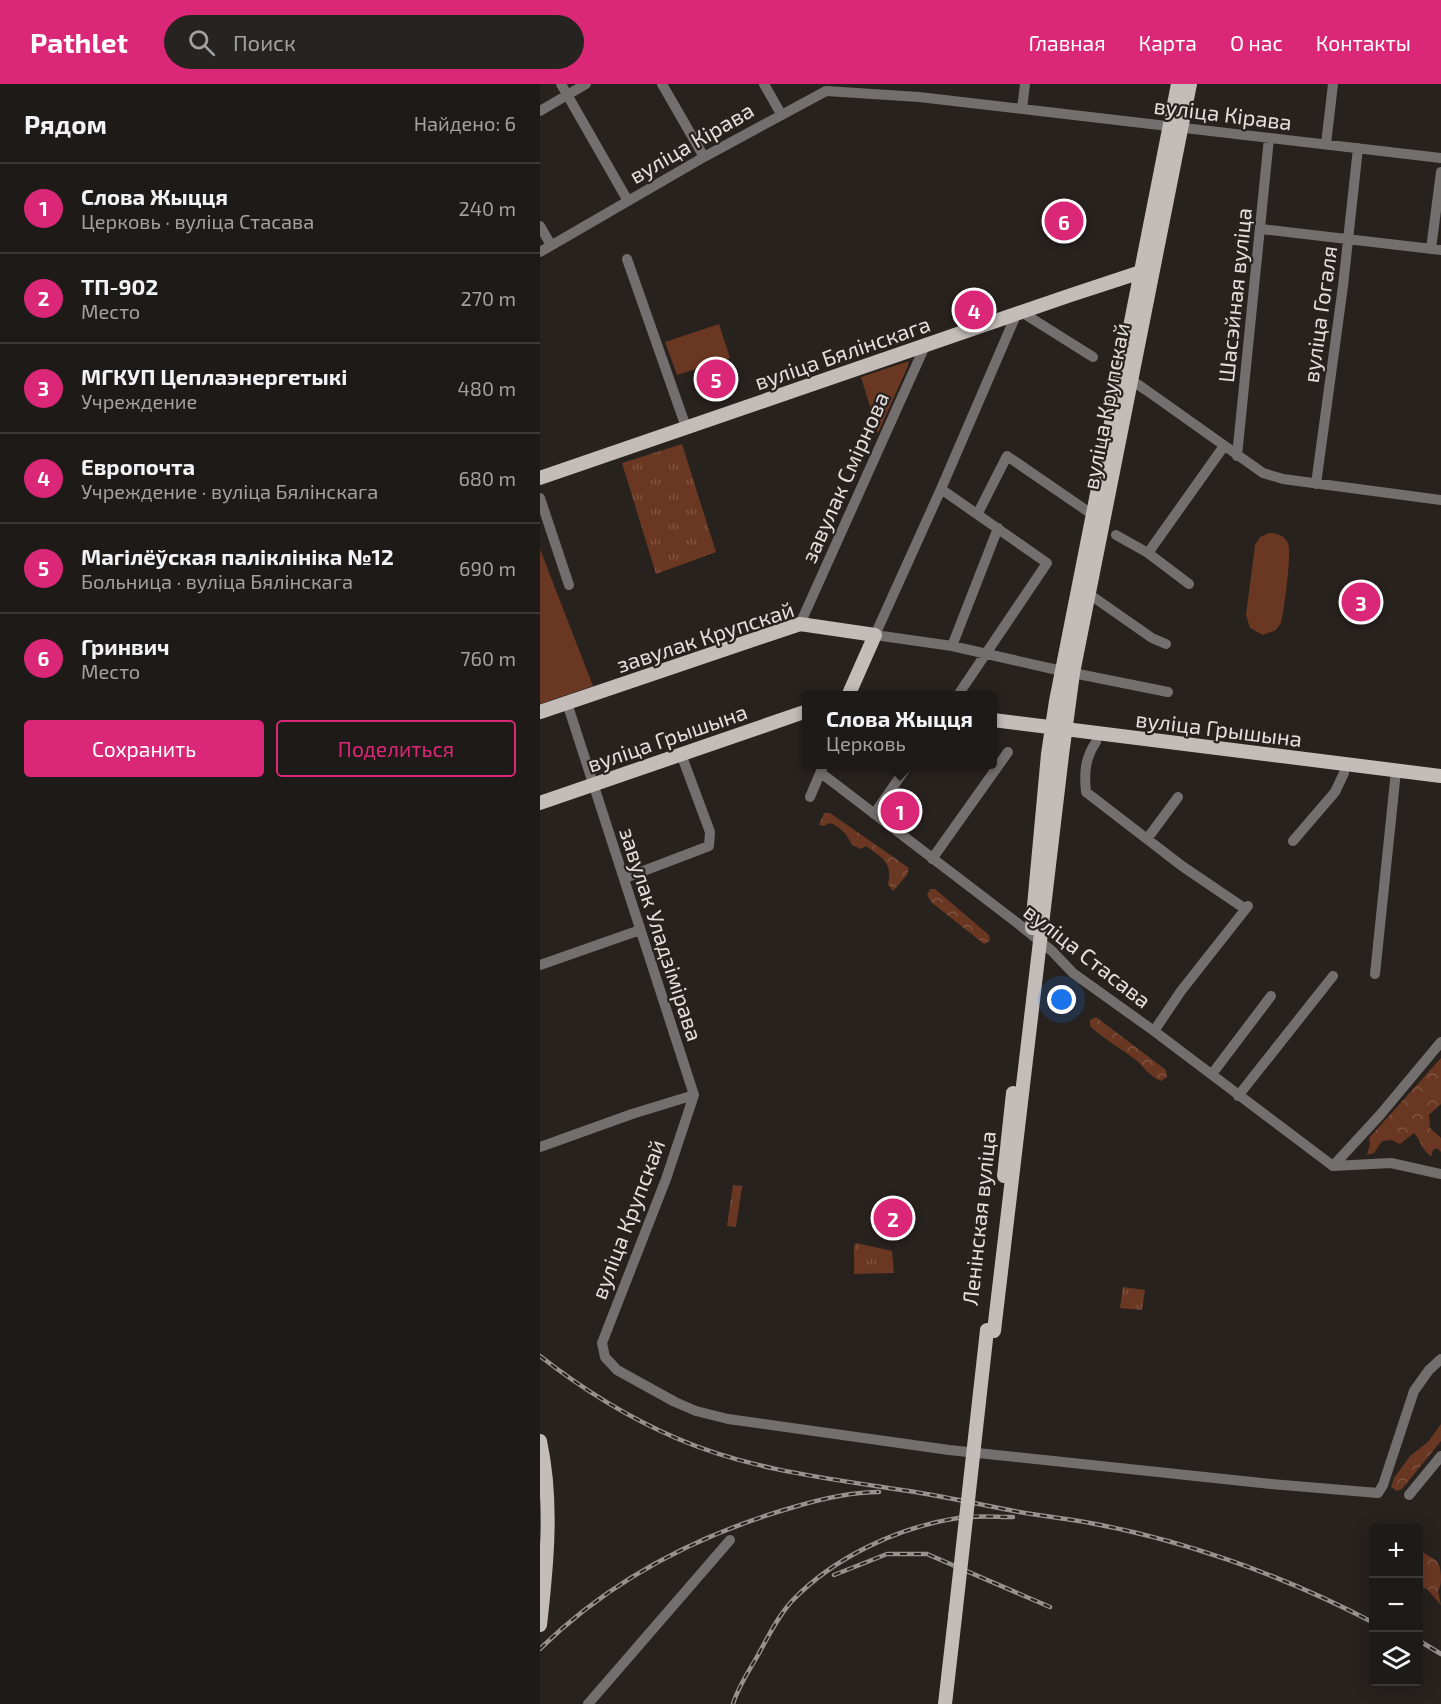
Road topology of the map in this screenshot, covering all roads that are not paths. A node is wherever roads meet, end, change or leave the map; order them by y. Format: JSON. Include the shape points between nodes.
{"nodes":[{"id":1,"x":561,"y":84,"type":"edge"},
{"id":2,"x":586,"y":84,"type":"edge"},
{"id":3,"x":662,"y":84,"type":"edge"},
{"id":4,"x":764,"y":84,"type":"edge"},
{"id":5,"x":1026,"y":84,"type":"edge"},
{"id":6,"x":1178,"y":84,"type":"edge"},
{"id":7,"x":1190,"y":84,"type":"edge"},
{"id":8,"x":1333,"y":84,"type":"edge"},
{"id":9,"x":568,"y":95,"type":"junction"},
{"id":10,"x":1022,"y":109,"type":"junction"},
{"id":11,"x":540,"y":111,"type":"edge"},
{"id":12,"x":781,"y":114,"type":"junction"},
{"id":13,"x":1176,"y":127,"type":"junction"},
{"id":14,"x":1269,"y":138,"type":"junction"},
{"id":15,"x":1326,"y":144,"type":"junction"},
{"id":16,"x":1358,"y":148,"type":"junction"},
{"id":17,"x":704,"y":157,"type":"junction"},
{"id":18,"x":1441,"y":158,"type":"edge"},
{"id":19,"x":1441,"y":172,"type":"edge"},
{"id":20,"x":628,"y":201,"type":"junction"},
{"id":21,"x":540,"y":226,"type":"edge"},
{"id":22,"x":1261,"y":229,"type":"junction"},
{"id":23,"x":1349,"y":239,"type":"junction"},
{"id":24,"x":552,"y":245,"type":"junction"},
{"id":25,"x":1436,"y":249,"type":"edge"},
{"id":26,"x":540,"y":252,"type":"edge"},
{"id":27,"x":627,"y":259,"type":"dead end"},
{"id":28,"x":1146,"y":273,"type":"junction"},
{"id":29,"x":1019,"y":314,"type":"junction"},
{"id":30,"x":925,"y":346,"type":"junction"},
{"id":31,"x":1093,"y":357,"type":"dead end"},
{"id":32,"x":1126,"y":379,"type":"junction"},
{"id":33,"x":686,"y":427,"type":"junction"},
{"id":34,"x":1224,"y":446,"type":"junction"},
{"id":35,"x":1237,"y":456,"type":"junction"},
{"id":36,"x":540,"y":478,"type":"edge"},
{"id":37,"x":1316,"y":484,"type":"junction"},
{"id":38,"x":941,"y":489,"type":"junction"},
{"id":39,"x":540,"y":498,"type":"edge"},
{"id":40,"x":1441,"y":500,"type":"edge"},
{"id":41,"x":978,"y":513,"type":"junction"},
{"id":42,"x":1093,"y":515,"type":"junction"},
{"id":43,"x":998,"y":528,"type":"junction"},
{"id":44,"x":1116,"y":535,"type":"dead end"},
{"id":45,"x":1148,"y":553,"type":"junction"},
{"id":46,"x":1190,"y":584,"type":"dead end"},
{"id":47,"x":569,"y":585,"type":"dead end"},
{"id":48,"x":1089,"y":594,"type":"junction"},
{"id":49,"x":800,"y":624,"type":"junction"},
{"id":50,"x":875,"y":635,"type":"junction"},
{"id":51,"x":1166,"y":644,"type":"dead end"},
{"id":52,"x":952,"y":646,"type":"junction"},
{"id":53,"x":984,"y":653,"type":"junction"},
{"id":54,"x":1068,"y":672,"type":"junction"},
{"id":55,"x":850,"y":691,"type":"edge"},
{"id":56,"x":961,"y":691,"type":"edge"},
{"id":57,"x":1168,"y":692,"type":"dead end"},
{"id":58,"x":567,"y":703,"type":"junction"},
{"id":59,"x":540,"y":712,"type":"edge"},
{"id":60,"x":802,"y":713,"type":"edge"},
{"id":61,"x":997,"y":721,"type":"edge"},
{"id":62,"x":997,"y":729,"type":"edge"},
{"id":63,"x":1058,"y":733,"type":"junction"},
{"id":64,"x":1096,"y":742,"type":"junction"},
{"id":65,"x":1008,"y":752,"type":"dead end"},
{"id":66,"x":681,"y":754,"type":"junction"},
{"id":67,"x":997,"y":767,"type":"edge"},
{"id":68,"x":822,"y":769,"type":"edge"},
{"id":69,"x":906,"y":769,"type":"edge"},
{"id":70,"x":996,"y":769,"type":"edge"},
{"id":71,"x":1344,"y":773,"type":"junction"},
{"id":72,"x":1396,"y":775,"type":"junction"},
{"id":73,"x":1441,"y":776,"type":"edge"},
{"id":74,"x":1441,"y":783,"type":"edge"},
{"id":75,"x":592,"y":784,"type":"junction"},
{"id":76,"x":1178,"y":797,"type":"dead end"},
{"id":77,"x":810,"y":798,"type":"dead end"},
{"id":78,"x":540,"y":803,"type":"edge"},
{"id":79,"x":874,"y":814,"type":"junction"},
{"id":80,"x":1147,"y":839,"type":"junction"},
{"id":81,"x":1293,"y":841,"type":"dead end"},
{"id":82,"x":932,"y":859,"type":"junction"},
{"id":83,"x":625,"y":878,"type":"junction"},
{"id":84,"x":640,"y":930,"type":"junction"},
{"id":85,"x":1036,"y":939,"type":"junction"},
{"id":86,"x":540,"y":965,"type":"edge"},
{"id":87,"x":1375,"y":974,"type":"dead end"},
{"id":88,"x":1333,"y":976,"type":"dead end"},
{"id":89,"x":1271,"y":996,"type":"dead end"},
{"id":90,"x":1154,"y":1031,"type":"junction"},
{"id":91,"x":1441,"y":1042,"type":"edge"},
{"id":92,"x":1212,"y":1074,"type":"junction"},
{"id":93,"x":694,"y":1095,"type":"junction"},
{"id":94,"x":1238,"y":1096,"type":"junction"},
{"id":95,"x":540,"y":1147,"type":"edge"},
{"id":96,"x":1333,"y":1166,"type":"junction"},
{"id":97,"x":1441,"y":1174,"type":"edge"},
{"id":98,"x":1441,"y":1359,"type":"edge"},
{"id":99,"x":540,"y":1441,"type":"edge"},
{"id":100,"x":1441,"y":1456,"type":"edge"},
{"id":101,"x":543,"y":1488,"type":"edge"},
{"id":102,"x":1409,"y":1495,"type":"dead end"},
{"id":103,"x":730,"y":1540,"type":"dead end"},
{"id":104,"x":959,"y":1617,"type":"junction"},
{"id":105,"x":540,"y":1625,"type":"edge"},
{"id":106,"x":588,"y":1704,"type":"edge"},
{"id":107,"x":945,"y":1704,"type":"edge"},
{"id":108,"x":953,"y":1704,"type":"edge"}],
"edges":[{"from":1,"to":9,"type":"street"},
{"from":2,"to":9,"type":"street"},
{"from":3,"to":17,"type":"street"},
{"from":4,"to":12,"type":"street"},
{"from":5,"to":10,"type":"street"},
{"from":6,"to":13,"type":"main road","name":"вуліца Крупскай"},
{"from":7,"to":13,"type":"main road","name":"вуліца Крупскай"},
{"from":8,"to":15,"type":"street"},
{"from":9,"to":11,"type":"street"},
{"from":9,"to":20,"type":"street"},
{"from":10,"to":12,"type":"street","name":"вуліца Кірава","via":[[826,91]]},
{"from":10,"to":13,"type":"street","name":"вуліца Кірава"},
{"from":12,"to":17,"type":"street","name":"вуліца Кірава"},
{"from":13,"to":14,"type":"street","name":"вуліца Кірава"},
{"from":13,"to":28,"type":"main road","name":"вуліца Крупскай"},
{"from":14,"to":15,"type":"street","name":"вуліца Кірава"},
{"from":14,"to":22,"type":"street","name":"Шасэйная вуліца"},
{"from":15,"to":16,"type":"street","name":"вуліца Кірава"},
{"from":16,"to":18,"type":"street","name":"вуліца Кірава"},
{"from":16,"to":23,"type":"street","name":"вуліца Гогаля"},
{"from":17,"to":20,"type":"street","name":"вуліца Кірава"},
{"from":19,"to":25,"type":"street"},
{"from":20,"to":24,"type":"street","name":"вуліца Кірава"},
{"from":21,"to":24,"type":"street"},
{"from":22,"to":23,"type":"street"},
{"from":22,"to":35,"type":"street","name":"Шасэйная вуліца"},
{"from":23,"to":25,"type":"street"},
{"from":23,"to":37,"type":"street","name":"вуліца Гогаля"},
{"from":24,"to":26,"type":"street","name":"вуліца Кірава"},
{"from":27,"to":33,"type":"street"},
{"from":28,"to":29,"type":"main road","name":"вуліца Бялінскага"},
{"from":28,"to":32,"type":"main road","name":"вуліца Крупскай"},
{"from":29,"to":30,"type":"main road","name":"вуліца Бялінскага"},
{"from":29,"to":31,"type":"street"},
{"from":29,"to":38,"type":"street"},
{"from":30,"to":33,"type":"main road","name":"вуліца Бялінскага"},
{"from":30,"to":49,"type":"street","name":"завулак Смірнова"},
{"from":32,"to":34,"type":"street"},
{"from":32,"to":42,"type":"main road","name":"вуліца Крупскай"},
{"from":32,"to":48,"type":"main road","name":"вуліца Крупскай"},
{"from":33,"to":36,"type":"main road","name":"вуліца Бялінскага"},
{"from":34,"to":35,"type":"street"},
{"from":34,"to":45,"type":"street"},
{"from":35,"to":37,"type":"street","via":[[1263,473]]},
{"from":37,"to":40,"type":"street"},
{"from":38,"to":41,"type":"street"},
{"from":38,"to":50,"type":"street"},
{"from":39,"to":47,"type":"street"},
{"from":41,"to":42,"type":"street","via":[[1007,456]]},
{"from":41,"to":43,"type":"street"},
{"from":42,"to":54,"type":"main road","name":"вуліца Крупскай"},
{"from":43,"to":52,"type":"street"},
{"from":43,"to":53,"type":"street","via":[[1047,563]]},
{"from":44,"to":45,"type":"street"},
{"from":45,"to":46,"type":"street"},
{"from":48,"to":51,"type":"street"},
{"from":48,"to":54,"type":"main road","name":"вуліца Крупскай"},
{"from":49,"to":50,"type":"main road","name":"завулак Крупскай"},
{"from":49,"to":58,"type":"main road","name":"завулак Крупскай"},
{"from":50,"to":52,"type":"street","name":"завулак Крупскай"},
{"from":50,"to":55,"type":"main road"},
{"from":52,"to":53,"type":"street","name":"завулак Крупскай"},
{"from":53,"to":54,"type":"street","name":"завулак Крупскай"},
{"from":53,"to":56,"type":"street"},
{"from":54,"to":57,"type":"street","name":"завулак Крупскай"},
{"from":54,"to":63,"type":"main road","name":"вуліца Крупскай"},
{"from":58,"to":59,"type":"main road","name":"завулак Крупскай"},
{"from":58,"to":75,"type":"street","name":"завулак Уладзімірава"},
{"from":60,"to":66,"type":"main road","name":"вуліца Грышына"},
{"from":61,"to":63,"type":"main road","name":"вуліца Грышына"},
{"from":62,"to":63,"type":"main road","name":"вуліца Грышына"},
{"from":63,"to":64,"type":"main road","name":"вуліца Грышына"},
{"from":63,"to":72,"type":"main road","name":"вуліца Грышына"},
{"from":63,"to":85,"type":"main road","name":"Ленінская вуліца"},
{"from":64,"to":71,"type":"main road","name":"вуліца Грышына"},
{"from":64,"to":80,"type":"street","via":[[1087,759],[1086,792]]},
{"from":65,"to":67,"type":"street"},
{"from":66,"to":75,"type":"main road","name":"вуліца Грышына"},
{"from":66,"to":83,"type":"street","via":[[710,832],[709,846]]},
{"from":68,"to":77,"type":"street"},
{"from":68,"to":79,"type":"street","name":"вуліца Стасава"},
{"from":69,"to":79,"type":"street"},
{"from":70,"to":82,"type":"street"},
{"from":71,"to":72,"type":"main road","name":"вуліца Грышына"},
{"from":71,"to":81,"type":"street","via":[[1335,792]]},
{"from":72,"to":73,"type":"main road","name":"вуліца Грышына"},
{"from":72,"to":74,"type":"main road","name":"вуліца Грышына"},
{"from":72,"to":87,"type":"street"},
{"from":75,"to":78,"type":"main road","name":"вуліца Грышына"},
{"from":75,"to":83,"type":"street","name":"завулак Уладзімірава"},
{"from":76,"to":80,"type":"street"},
{"from":79,"to":82,"type":"street","name":"вуліца Стасава"},
{"from":80,"to":90,"type":"street","via":[[1246,907]]},
{"from":82,"to":85,"type":"street","name":"вуліца Стасава"},
{"from":83,"to":84,"type":"street","name":"завулак Уладзімірава"},
{"from":84,"to":86,"type":"street"},
{"from":84,"to":93,"type":"street","name":"завулак Уладзімірава"},
{"from":85,"to":90,"type":"street","name":"вуліца Стасава","via":[[1073,973]]},
{"from":85,"to":104,"type":"main road","name":"Ленінская вуліца","bridge":true},
{"from":88,"to":94,"type":"street"},
{"from":89,"to":92,"type":"street"},
{"from":90,"to":92,"type":"street","name":"вуліца Стасава"},
{"from":91,"to":96,"type":"street"},
{"from":92,"to":94,"type":"street","name":"вуліца Стасава"},
{"from":93,"to":95,"type":"street"},
{"from":93,"to":98,"type":"street","name":"вуліца Крупскай","via":[[602,1343],[605,1357],[617,1371],[696,1411],[728,1419],[973,1453],[1378,1493],[1414,1391]]},
{"from":94,"to":96,"type":"street","name":"вуліца Стасава"},
{"from":96,"to":97,"type":"street","via":[[1391,1163]]},
{"from":99,"to":101,"type":"main road"},
{"from":100,"to":102,"type":"street"},
{"from":101,"to":105,"type":"main road","via":[[547,1560]]},
{"from":103,"to":106,"type":"street"},
{"from":104,"to":107,"type":"main road","name":"Ленінская вуліца"},
{"from":104,"to":108,"type":"main road","name":"Ленінская вуліца"}]}
